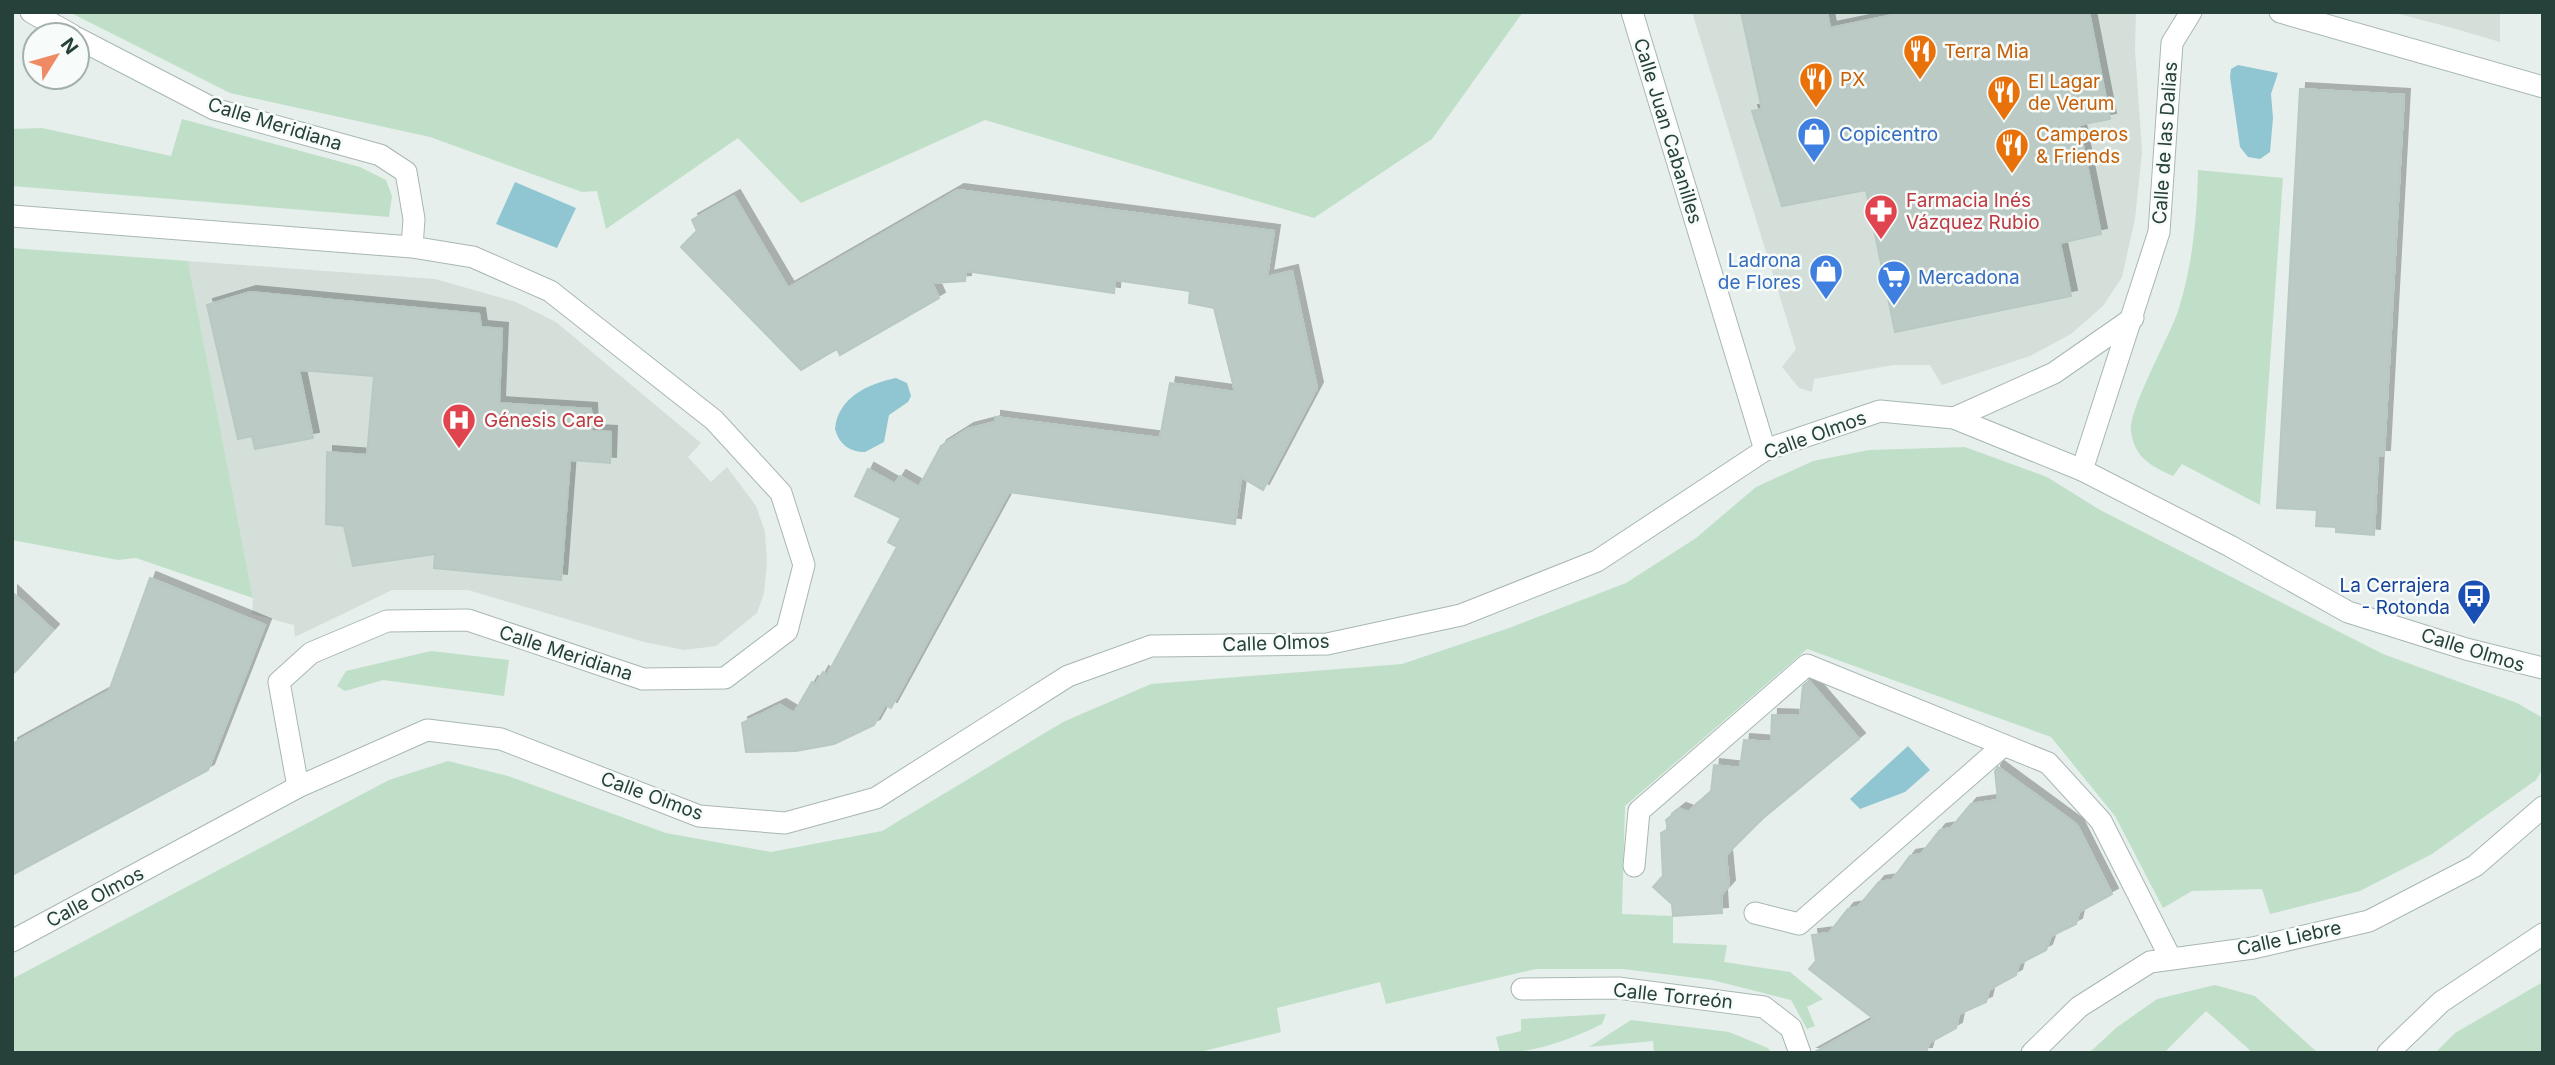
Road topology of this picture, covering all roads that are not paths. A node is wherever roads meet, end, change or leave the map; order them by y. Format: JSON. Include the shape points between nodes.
{"nodes":[{"id":1,"x":30,"y":12,"type":"edge"},
{"id":2,"x":1632,"y":12,"type":"edge"},
{"id":3,"x":2191,"y":12,"type":"edge"},
{"id":4,"x":2280,"y":12,"type":"edge"},
{"id":5,"x":46,"y":21,"type":"edge"},
{"id":6,"x":91,"y":45,"type":"edge"},
{"id":7,"x":2543,"y":87,"type":"edge"},
{"id":8,"x":12,"y":216,"type":"edge"},
{"id":9,"x":412,"y":247,"type":"junction"},
{"id":10,"x":2133,"y":318,"type":"junction"},
{"id":11,"x":1954,"y":418,"type":"junction"},
{"id":12,"x":1765,"y":450,"type":"junction"},
{"id":13,"x":2082,"y":470,"type":"junction"},
{"id":14,"x":2543,"y":668,"type":"edge"},
{"id":15,"x":2004,"y":745,"type":"junction"},
{"id":16,"x":298,"y":787,"type":"junction"},
{"id":17,"x":2543,"y":807,"type":"edge"},
{"id":18,"x":1634,"y":866,"type":"dead end"},
{"id":19,"x":1755,"y":913,"type":"dead end"},
{"id":20,"x":2543,"y":934,"type":"edge"},
{"id":21,"x":12,"y":941,"type":"edge"},
{"id":22,"x":2171,"y":959,"type":"junction"},
{"id":23,"x":1522,"y":989,"type":"dead end"},
{"id":24,"x":1800,"y":1053,"type":"edge"},
{"id":25,"x":2032,"y":1053,"type":"edge"},
{"id":26,"x":2388,"y":1053,"type":"edge"}],
"edges":[{"from":1,"to":5,"type":"street"},
{"from":2,"to":12,"type":"street","name":"Calle Juan Cabanilles"},
{"from":3,"to":10,"type":"street","name":"Calle de las Dalias","via":[[2172,43],[2159,232]]},
{"from":4,"to":7,"type":"street"},
{"from":6,"to":9,"type":"street","name":"Calle Meridiana","via":[[214,109],[380,155],[406,172],[414,219]]},
{"from":8,"to":9,"type":"street","name":"Calle Meridiana"},
{"from":9,"to":16,"type":"street","name":"Calle Meridiana","via":[[473,257],[550,291],[713,420],[781,493],[804,565],[787,631],[724,678],[643,679],[468,620],[387,621],[311,653],[279,682]]},
{"from":10,"to":11,"type":"street","via":[[2054,373]]},
{"from":10,"to":13,"type":"street","name":"Calle de las Dalias"},
{"from":11,"to":12,"type":"street","name":"Calle Olmos","via":[[1880,411]]},
{"from":11,"to":13,"type":"street","name":"Calle Olmos"},
{"from":12,"to":16,"type":"street","name":"Calle Olmos","via":[[1597,561],[1461,615],[1327,644],[1151,646],[1068,676],[876,798],[785,823],[699,817],[501,739],[427,730]]},
{"from":13,"to":14,"type":"street","name":"Calle Olmos","via":[[2348,612]]},
{"from":15,"to":18,"type":"street","via":[[1807,665],[1639,811]]},
{"from":15,"to":19,"type":"street","via":[[1799,924]]},
{"from":15,"to":22,"type":"street","via":[[2048,763],[2101,821]]},
{"from":16,"to":21,"type":"street","name":"Calle Olmos"},
{"from":17,"to":22,"type":"street","name":"Calle Liebre","via":[[2475,866],[2369,921],[2253,948]]},
{"from":20,"to":26,"type":"street","via":[[2441,1002]]},
{"from":22,"to":25,"type":"street","name":"Calle Liebre","via":[[2150,962],[2079,1007]]},
{"from":23,"to":24,"type":"street","name":"Calle Torreón","via":[[1618,988],[1764,1007],[1791,1028]]}]}
